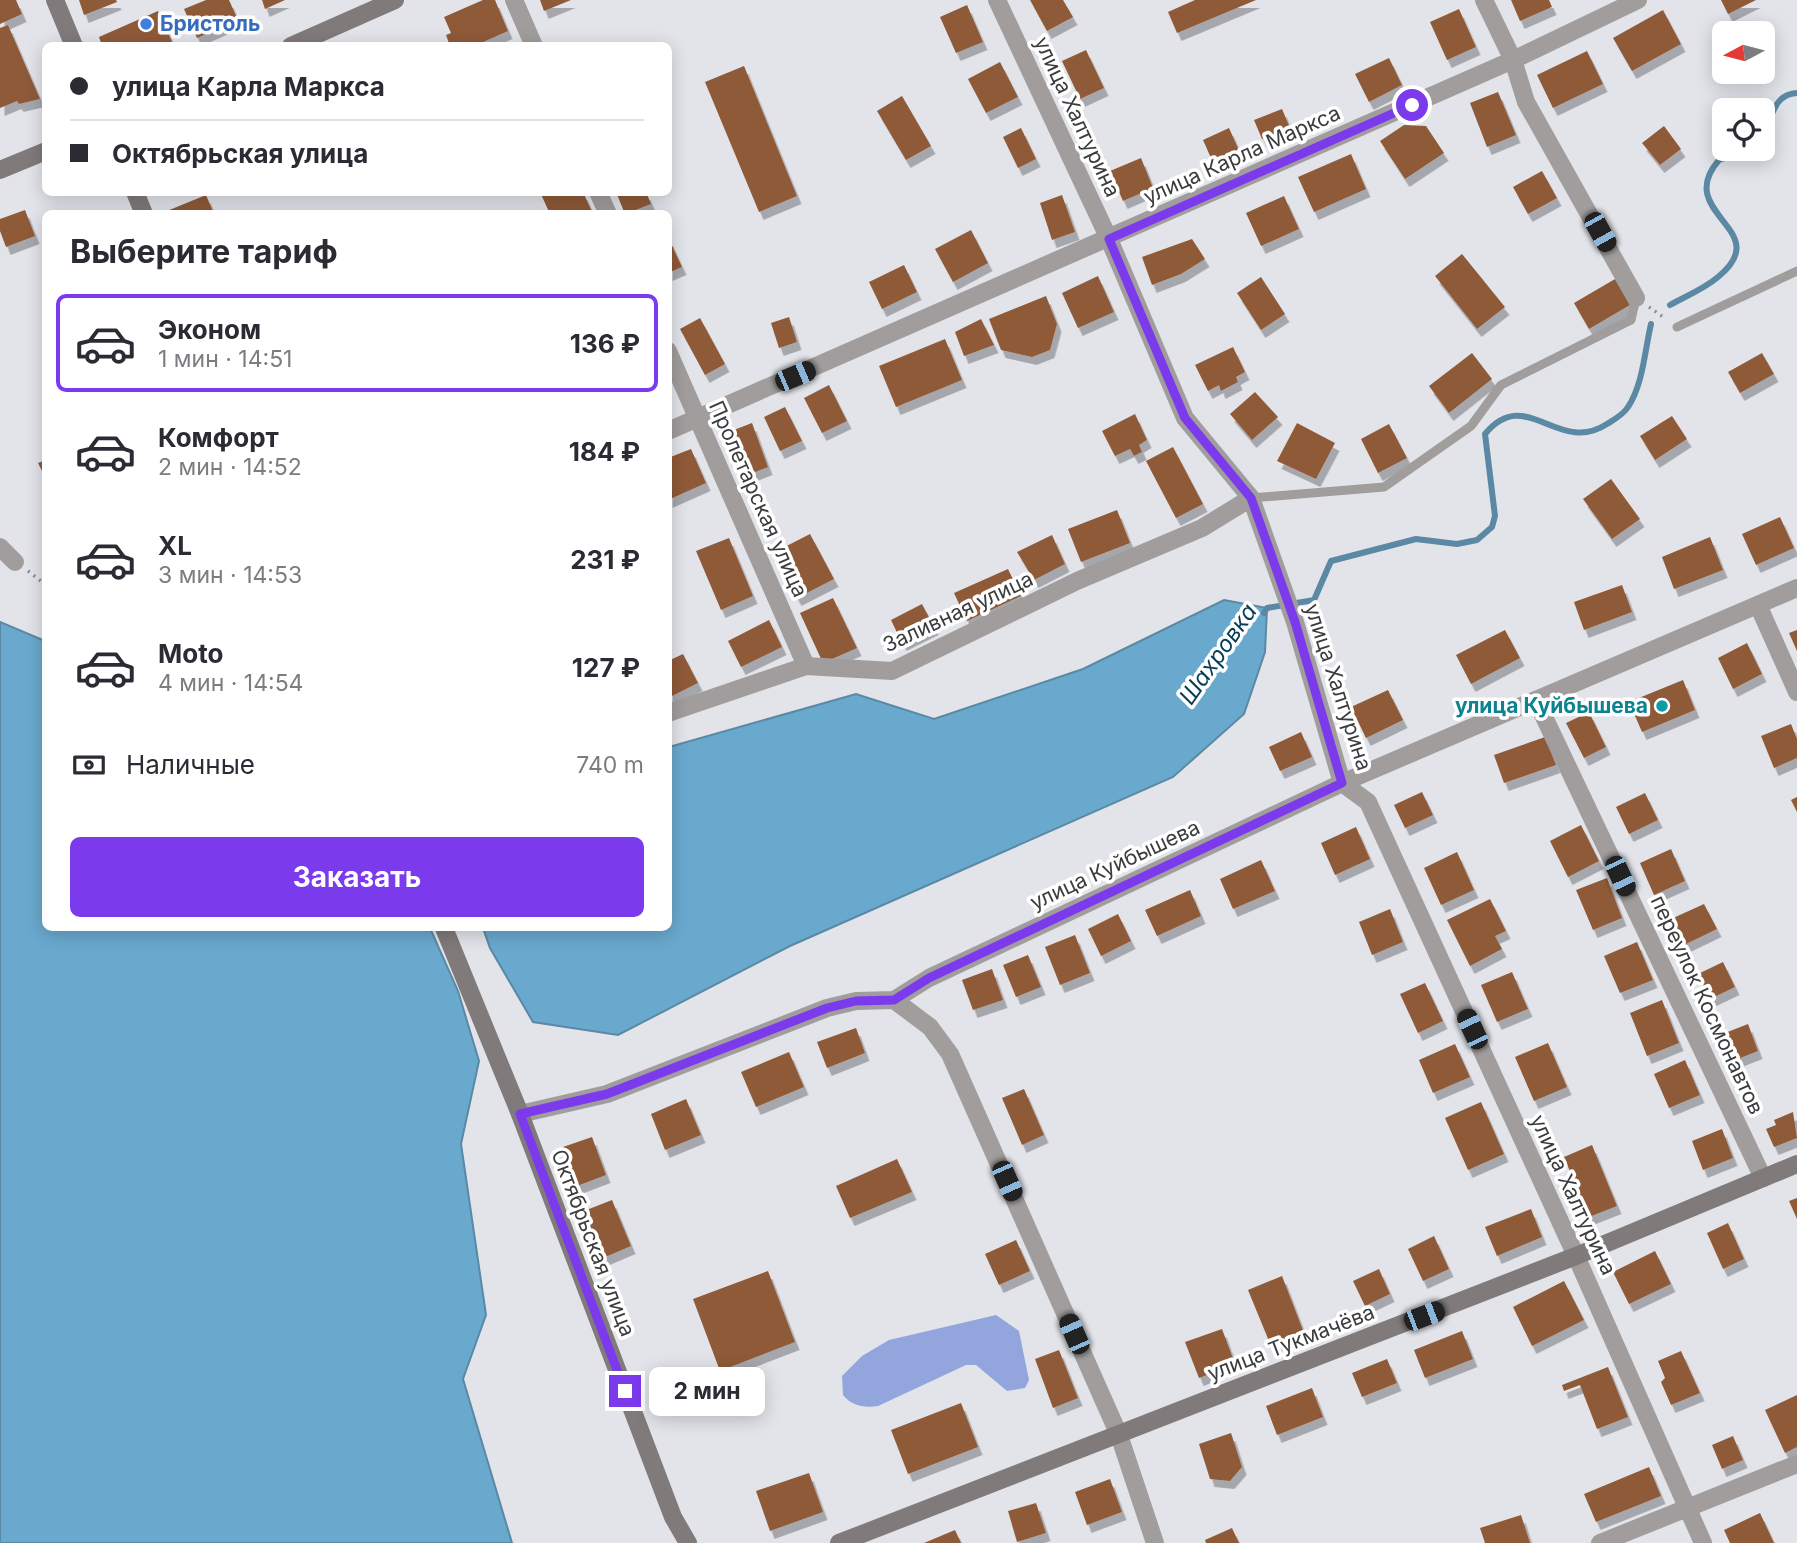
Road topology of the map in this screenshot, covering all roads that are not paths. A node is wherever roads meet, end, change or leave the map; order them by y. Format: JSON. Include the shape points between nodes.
{"nodes":[{"id":1,"x":55,"y":0,"type":"edge"},
{"id":2,"x":395,"y":0,"type":"edge"},
{"id":3,"x":514,"y":0,"type":"edge"},
{"id":4,"x":997,"y":0,"type":"edge"},
{"id":5,"x":1484,"y":0,"type":"edge"},
{"id":6,"x":1638,"y":0,"type":"edge"},
{"id":7,"x":72,"y":42,"type":"edge"},
{"id":8,"x":300,"y":42,"type":"edge"},
{"id":9,"x":532,"y":42,"type":"edge"},
{"id":10,"x":1513,"y":60,"type":"junction"},
{"id":11,"x":42,"y":153,"type":"edge"},
{"id":12,"x":0,"y":170,"type":"edge"},
{"id":13,"x":1109,"y":239,"type":"junction"},
{"id":14,"x":1797,"y":271,"type":"edge"},
{"id":15,"x":1636,"y":298,"type":"joint"},
{"id":16,"x":1677,"y":327,"type":"road end"},
{"id":17,"x":672,"y":360,"type":"edge"},
{"id":18,"x":698,"y":418,"type":"junction"},
{"id":19,"x":672,"y":429,"type":"edge"},
{"id":20,"x":1251,"y":498,"type":"junction"},
{"id":21,"x":0,"y":547,"type":"edge"},
{"id":22,"x":15,"y":562,"type":"dead end"},
{"id":23,"x":1797,"y":588,"type":"edge"},
{"id":24,"x":1758,"y":605,"type":"junction"},
{"id":25,"x":806,"y":666,"type":"junction"},
{"id":26,"x":1797,"y":692,"type":"edge"},
{"id":27,"x":1536,"y":699,"type":"junction"},
{"id":28,"x":672,"y":712,"type":"edge"},
{"id":29,"x":1342,"y":783,"type":"junction"},
{"id":30,"x":445,"y":931,"type":"edge"},
{"id":31,"x":894,"y":1000,"type":"junction"},
{"id":32,"x":520,"y":1114,"type":"junction"},
{"id":33,"x":1797,"y":1164,"type":"edge"},
{"id":34,"x":1763,"y":1178,"type":"junction"},
{"id":35,"x":1576,"y":1256,"type":"junction"},
{"id":36,"x":1119,"y":1435,"type":"junction"},
{"id":37,"x":1797,"y":1464,"type":"edge"},
{"id":38,"x":1688,"y":1509,"type":"junction"},
{"id":39,"x":688,"y":1543,"type":"edge"},
{"id":40,"x":839,"y":1543,"type":"edge"},
{"id":41,"x":1155,"y":1543,"type":"edge"},
{"id":42,"x":1600,"y":1543,"type":"edge"},
{"id":43,"x":1703,"y":1543,"type":"edge"}],
"edges":[{"from":1,"to":7,"type":"street"},
{"from":2,"to":8,"type":"street"},
{"from":3,"to":9,"type":"street"},
{"from":4,"to":13,"type":"street","name":"улица Халтурина"},
{"from":5,"to":10,"type":"street"},
{"from":6,"to":10,"type":"street","name":"улица Карла Маркса"},
{"from":10,"to":13,"type":"street","name":"улица Карла Маркса"},
{"from":10,"to":15,"type":"street","via":[[1526,102]]},
{"from":11,"to":12,"type":"street"},
{"from":13,"to":18,"type":"street","name":"улица Карла Маркса"},
{"from":13,"to":20,"type":"street","name":"улица Халтурина","via":[[1185,418]]},
{"from":14,"to":16,"type":"lane"},
{"from":15,"to":20,"type":"lane","via":[[1631,320],[1502,385],[1471,426],[1384,487]]},
{"from":17,"to":18,"type":"street","name":"Пролетарская улица"},
{"from":18,"to":19,"type":"street","name":"улица Карла Маркса"},
{"from":18,"to":25,"type":"street","name":"Пролетарская улица"},
{"from":20,"to":25,"type":"street","name":"Заливная улица","via":[[1202,528],[892,671]]},
{"from":20,"to":29,"type":"street","name":"улица Халтурина","via":[[1295,622]]},
{"from":21,"to":22,"type":"street"},
{"from":23,"to":24,"type":"street","name":"улица Куйбышева"},
{"from":24,"to":26,"type":"street"},
{"from":24,"to":27,"type":"street","name":"улица Куйбышева"},
{"from":25,"to":28,"type":"street","name":"Заливная улица"},
{"from":27,"to":29,"type":"street","name":"улица Куйбышева"},
{"from":27,"to":34,"type":"street","name":"переулок Космонавтов"},
{"from":29,"to":31,"type":"street","name":"улица Куйбышева","via":[[929,978]]},
{"from":29,"to":35,"type":"street","name":"улица Халтурина","via":[[1368,802]]},
{"from":30,"to":32,"type":"street","name":"Октябрьская улица"},
{"from":31,"to":32,"type":"street","via":[[856,1001],[827,1008],[607,1094]]},
{"from":31,"to":36,"type":"street","via":[[930,1027],[950,1054]]},
{"from":32,"to":39,"type":"street","name":"Октябрьская улица","via":[[673,1517]]},
{"from":33,"to":34,"type":"street","name":"улица Тукмачёва"},
{"from":34,"to":35,"type":"street","name":"улица Тукмачёва"},
{"from":35,"to":36,"type":"street","name":"улица Тукмачёва"},
{"from":35,"to":38,"type":"street","name":"улица Халтурина"},
{"from":36,"to":40,"type":"street","name":"улица Тукмачёва"},
{"from":36,"to":41,"type":"street"},
{"from":37,"to":38,"type":"street"},
{"from":38,"to":42,"type":"street"},
{"from":38,"to":43,"type":"street","name":"улица Халтурина"}]}
